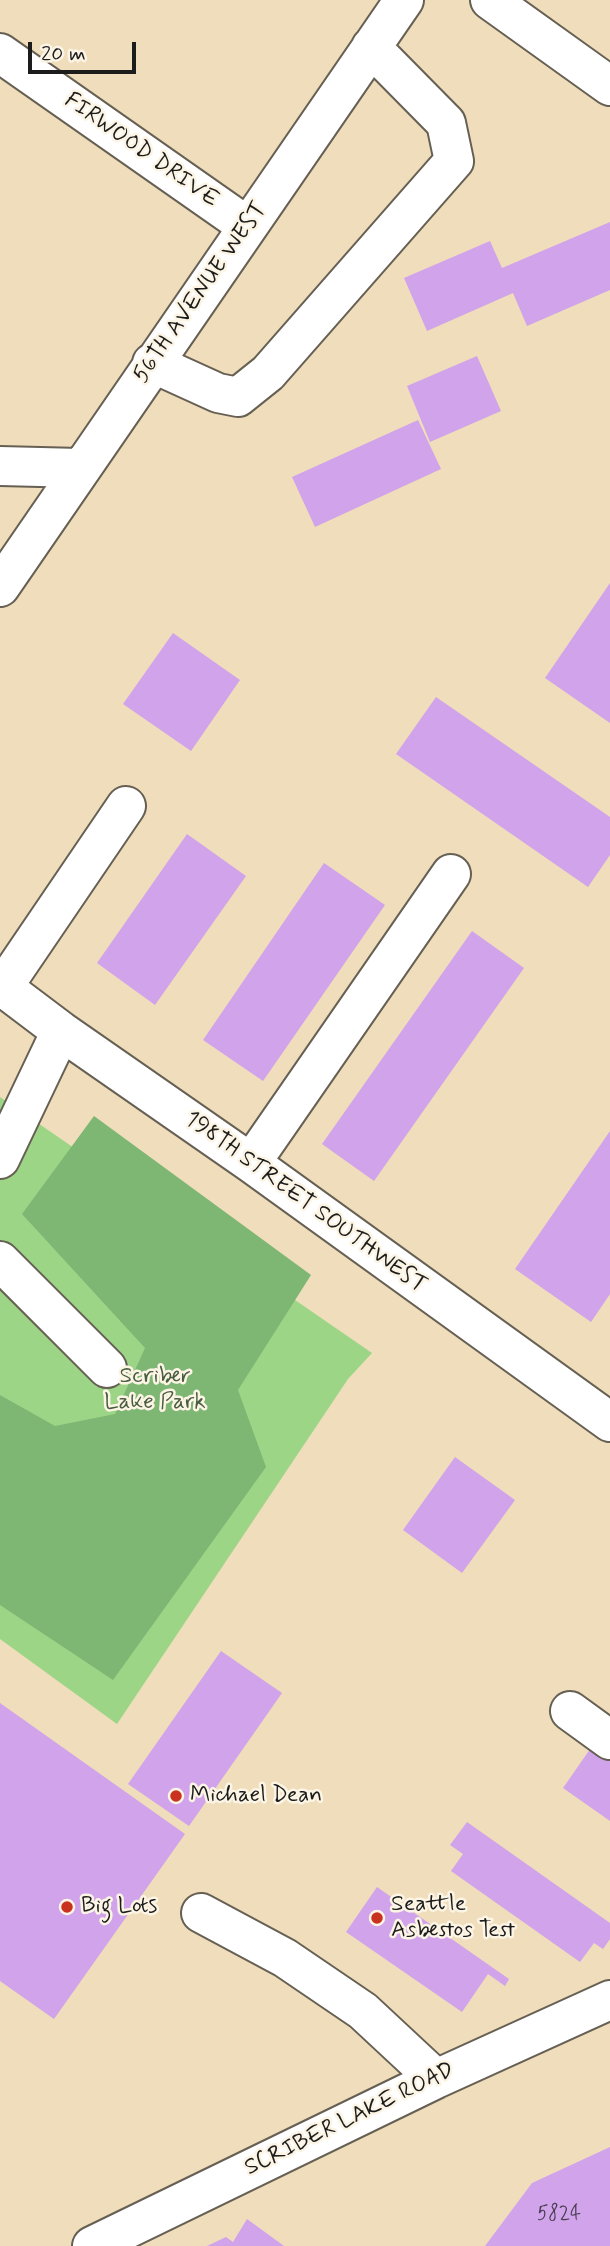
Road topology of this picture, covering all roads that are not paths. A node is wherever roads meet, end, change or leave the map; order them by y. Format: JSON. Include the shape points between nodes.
{"nodes":[{"id":1,"x":404,"y":0,"type":"edge"},
{"id":2,"x":490,"y":0,"type":"edge"},
{"id":3,"x":371,"y":47,"type":"junction"},
{"id":4,"x":0,"y":53,"type":"edge"},
{"id":5,"x":610,"y":86,"type":"edge"},
{"id":6,"x":247,"y":226,"type":"junction"},
{"id":7,"x":152,"y":363,"type":"junction"},
{"id":8,"x":0,"y":466,"type":"edge"},
{"id":9,"x":80,"y":468,"type":"junction"},
{"id":10,"x":0,"y":587,"type":"edge"},
{"id":11,"x":126,"y":806,"type":"dead end"},
{"id":12,"x":451,"y":874,"type":"dead end"},
{"id":13,"x":1,"y":986,"type":"edge"},
{"id":14,"x":61,"y":1031,"type":"junction"},
{"id":15,"x":0,"y":1159,"type":"edge"},
{"id":16,"x":251,"y":1163,"type":"junction"},
{"id":17,"x":0,"y":1261,"type":"edge"},
{"id":18,"x":107,"y":1368,"type":"dead end"},
{"id":19,"x":610,"y":1423,"type":"edge"},
{"id":20,"x":570,"y":1711,"type":"dead end"},
{"id":21,"x":610,"y":1740,"type":"edge"},
{"id":22,"x":201,"y":1913,"type":"dead end"},
{"id":23,"x":610,"y":2000,"type":"edge"},
{"id":24,"x":436,"y":2079,"type":"junction"},
{"id":25,"x":92,"y":2246,"type":"edge"}],
"edges":[{"from":1,"to":3,"type":"street","name":"56TH AVENUE WEST"},
{"from":2,"to":5,"type":"street"},
{"from":3,"to":6,"type":"street","name":"56TH AVENUE WEST"},
{"from":3,"to":7,"type":"street","via":[[446,123],[454,160],[268,373],[238,397],[218,393]]},
{"from":4,"to":6,"type":"street","name":"FIRWOOD DRIVE"},
{"from":6,"to":7,"type":"street","name":"56TH AVENUE WEST"},
{"from":7,"to":9,"type":"street","name":"56TH AVENUE WEST"},
{"from":8,"to":9,"type":"street"},
{"from":9,"to":10,"type":"street","name":"56TH AVENUE WEST"},
{"from":11,"to":13,"type":"street"},
{"from":12,"to":16,"type":"street"},
{"from":13,"to":14,"type":"street","name":"198TH STREET SOUTHWEST"},
{"from":14,"to":15,"type":"street"},
{"from":14,"to":16,"type":"street","name":"198TH STREET SOUTHWEST"},
{"from":16,"to":19,"type":"street","name":"198TH STREET SOUTHWEST"},
{"from":17,"to":18,"type":"street"},
{"from":20,"to":21,"type":"street"},
{"from":22,"to":24,"type":"street","via":[[285,1958],[363,2011]]},
{"from":23,"to":24,"type":"street","name":"SCRIBER LAKE ROAD"},
{"from":24,"to":25,"type":"street","name":"SCRIBER LAKE ROAD"}]}
